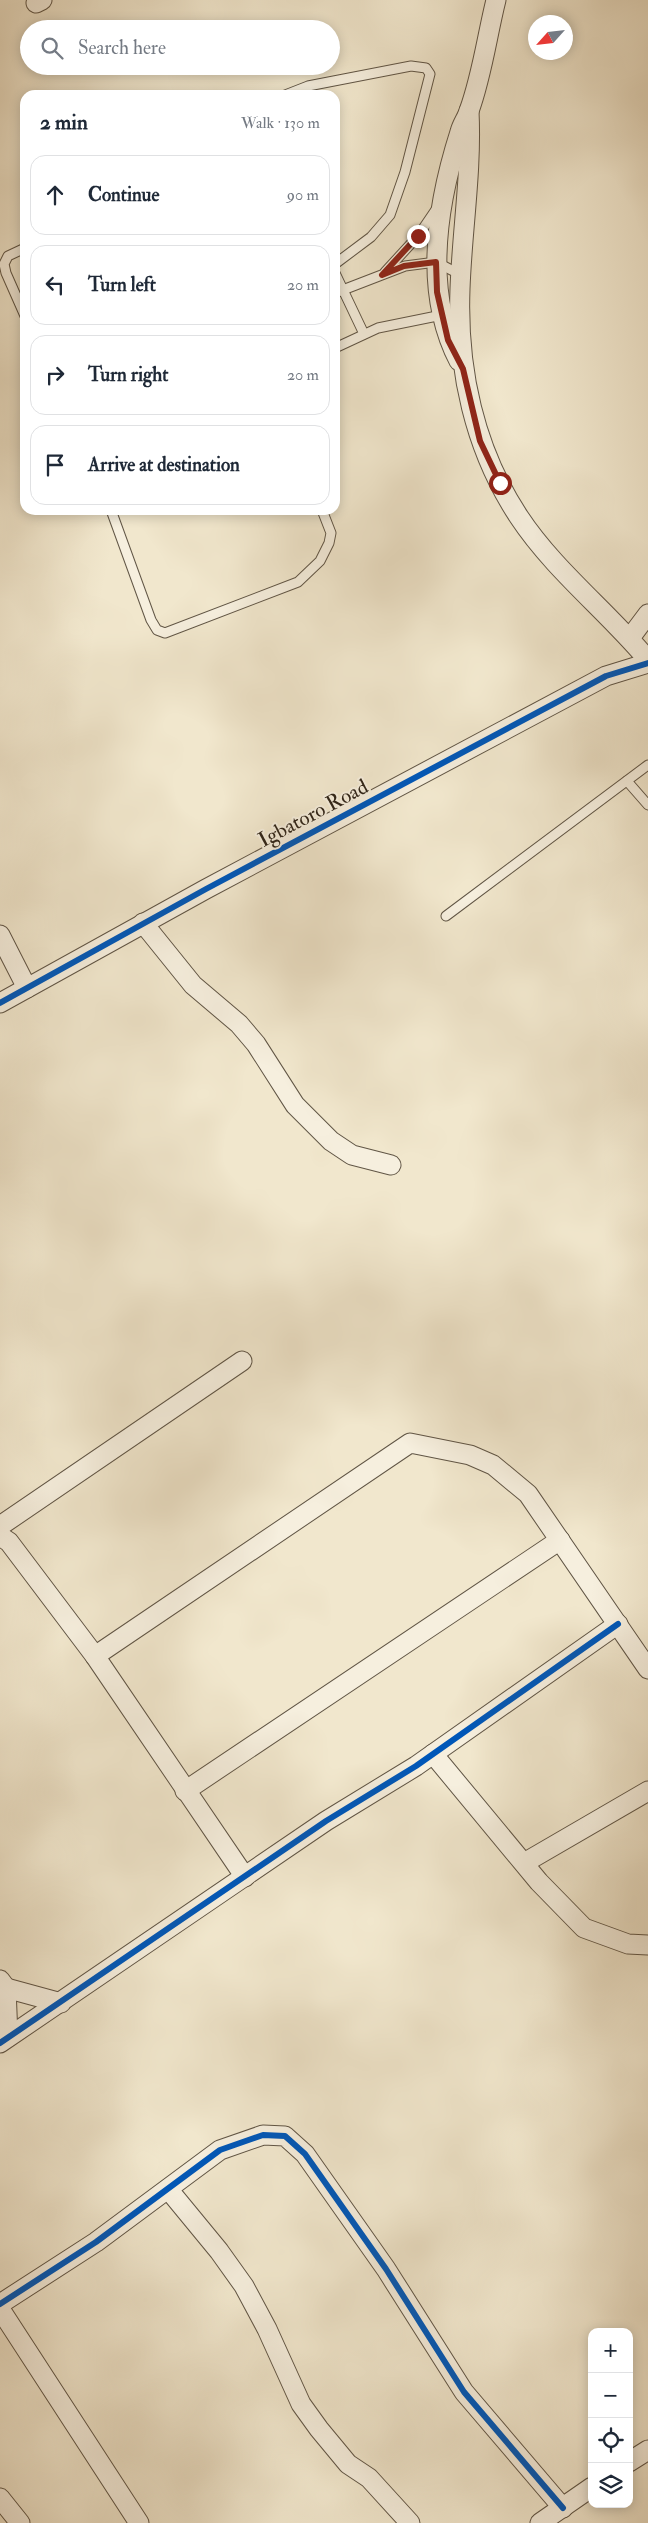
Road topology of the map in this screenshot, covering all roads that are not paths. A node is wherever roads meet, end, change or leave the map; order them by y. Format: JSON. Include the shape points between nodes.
{"nodes":[{"id":1,"x":496,"y":0,"type":"edge"},
{"id":2,"x":298,"y":90,"type":"edge"},
{"id":3,"x":469,"y":111,"type":"junction"},
{"id":4,"x":444,"y":198,"type":"junction"},
{"id":5,"x":20,"y":250,"type":"edge"},
{"id":6,"x":340,"y":260,"type":"edge"},
{"id":7,"x":436,"y":262,"type":"junction"},
{"id":8,"x":382,"y":275,"type":"junction"},
{"id":9,"x":461,"y":275,"type":"junction"},
{"id":10,"x":340,"y":292,"type":"edge"},
{"id":11,"x":340,"y":294,"type":"edge"},
{"id":12,"x":20,"y":304,"type":"edge"},
{"id":13,"x":442,"y":315,"type":"junction"},
{"id":14,"x":364,"y":334,"type":"junction"},
{"id":15,"x":340,"y":346,"type":"edge"},
{"id":16,"x":463,"y":369,"type":"junction"},
{"id":17,"x":113,"y":515,"type":"edge"},
{"id":18,"x":324,"y":515,"type":"edge"},
{"id":19,"x":648,"y":614,"type":"edge"},
{"id":20,"x":630,"y":638,"type":"junction"},
{"id":21,"x":648,"y":662,"type":"edge"},
{"id":22,"x":648,"y":765,"type":"edge"},
{"id":23,"x":627,"y":781,"type":"junction"},
{"id":24,"x":648,"y":805,"type":"edge"},
{"id":25,"x":446,"y":916,"type":"dead end"},
{"id":26,"x":143,"y":923,"type":"junction"},
{"id":27,"x":0,"y":935,"type":"edge"},
{"id":28,"x":27,"y":988,"type":"junction"},
{"id":29,"x":0,"y":1003,"type":"edge"},
{"id":30,"x":391,"y":1165,"type":"dead end"},
{"id":31,"x":242,"y":1361,"type":"dead end"},
{"id":32,"x":0,"y":1526,"type":"edge"},
{"id":33,"x":0,"y":1536,"type":"edge"},
{"id":34,"x":560,"y":1540,"type":"junction"},
{"id":35,"x":618,"y":1624,"type":"junction"},
{"id":36,"x":95,"y":1656,"type":"junction"},
{"id":37,"x":648,"y":1669,"type":"edge"},
{"id":38,"x":433,"y":1754,"type":"junction"},
{"id":39,"x":185,"y":1791,"type":"junction"},
{"id":40,"x":648,"y":1791,"type":"edge"},
{"id":41,"x":524,"y":1863,"type":"junction"},
{"id":42,"x":245,"y":1876,"type":"junction"},
{"id":43,"x":648,"y":1945,"type":"edge"},
{"id":44,"x":3,"y":1984,"type":"edge"},
{"id":45,"x":61,"y":2002,"type":"junction"},
{"id":46,"x":4,"y":2040,"type":"edge"},
{"id":47,"x":168,"y":2188,"type":"junction"},
{"id":48,"x":0,"y":2304,"type":"edge"},
{"id":49,"x":0,"y":2308,"type":"edge"},
{"id":50,"x":648,"y":2450,"type":"edge"},
{"id":51,"x":633,"y":2459,"type":"edge"},
{"id":52,"x":588,"y":2490,"type":"edge"},
{"id":53,"x":0,"y":2498,"type":"edge"},
{"id":54,"x":562,"y":2508,"type":"junction"},
{"id":55,"x":20,"y":2523,"type":"edge"},
{"id":56,"x":140,"y":2523,"type":"edge"},
{"id":57,"x":410,"y":2523,"type":"edge"},
{"id":58,"x":540,"y":2523,"type":"edge"}],
"edges":[{"from":1,"to":3,"type":"street"},
{"from":2,"to":6,"type":"lane","via":[[411,66],[426,68],[430,74],[406,172],[390,214],[371,237]]},
{"from":3,"to":4,"type":"street","via":[[456,146]]},
{"from":3,"to":9,"type":"street","via":[[471,143]]},
{"from":4,"to":7,"type":"street"},
{"from":4,"to":8,"type":"lane","via":[[418,236]]},
{"from":5,"to":12,"type":"lane","via":[[8,256],[4,264]]},
{"from":7,"to":8,"type":"lane","via":[[404,266]]},
{"from":7,"to":9,"type":"lane"},
{"from":7,"to":13,"type":"street"},
{"from":8,"to":10,"type":"lane"},
{"from":9,"to":16,"type":"street"},
{"from":11,"to":14,"type":"lane"},
{"from":13,"to":14,"type":"lane","via":[[378,328]]},
{"from":13,"to":16,"type":"street","via":[[448,340]]},
{"from":14,"to":15,"type":"lane"},
{"from":16,"to":20,"type":"street","via":[[480,441],[518,516],[542,547]]},
{"from":17,"to":18,"type":"lane","via":[[151,620],[157,630],[165,633],[298,582],[320,561],[329,543],[331,533]]},
{"from":19,"to":20,"type":"street"},
{"from":20,"to":21,"type":"street"},
{"from":21,"to":26,"type":"street","name":"Igbatoro Road","via":[[606,676]]},
{"from":22,"to":23,"type":"lane"},
{"from":23,"to":24,"type":"lane"},
{"from":23,"to":25,"type":"lane"},
{"from":26,"to":28,"type":"street","name":"Igbatoro Road"},
{"from":26,"to":30,"type":"street","via":[[193,985],[239,1024],[256,1044],[295,1105],[331,1142],[352,1156]]},
{"from":27,"to":28,"type":"street"},
{"from":28,"to":29,"type":"street","name":"Igbatoro Road"},
{"from":31,"to":32,"type":"street"},
{"from":33,"to":36,"type":"street","via":[[9,1542]]},
{"from":34,"to":35,"type":"street"},
{"from":34,"to":36,"type":"street","via":[[528,1494],[493,1465],[470,1455],[410,1443]]},
{"from":34,"to":39,"type":"street"},
{"from":35,"to":37,"type":"street"},
{"from":35,"to":38,"type":"street"},
{"from":36,"to":39,"type":"street"},
{"from":38,"to":41,"type":"street"},
{"from":38,"to":42,"type":"street"},
{"from":39,"to":42,"type":"street"},
{"from":40,"to":41,"type":"street"},
{"from":41,"to":43,"type":"street","via":[[584,1928],[628,1944]]},
{"from":42,"to":45,"type":"street"},
{"from":44,"to":45,"type":"street"},
{"from":44,"to":46,"type":"street"},
{"from":45,"to":46,"type":"street"},
{"from":47,"to":48,"type":"street","via":[[96,2242]]},
{"from":47,"to":54,"type":"street","via":[[220,2150],[263,2135],[285,2136],[305,2154],[381,2262],[464,2392]]},
{"from":47,"to":57,"type":"street","via":[[244,2286],[301,2404],[319,2429],[348,2464],[369,2478]]},
{"from":49,"to":56,"type":"street"},
{"from":50,"to":51,"type":"street"},
{"from":52,"to":54,"type":"street"},
{"from":53,"to":55,"type":"street"},
{"from":54,"to":58,"type":"street"}]}
